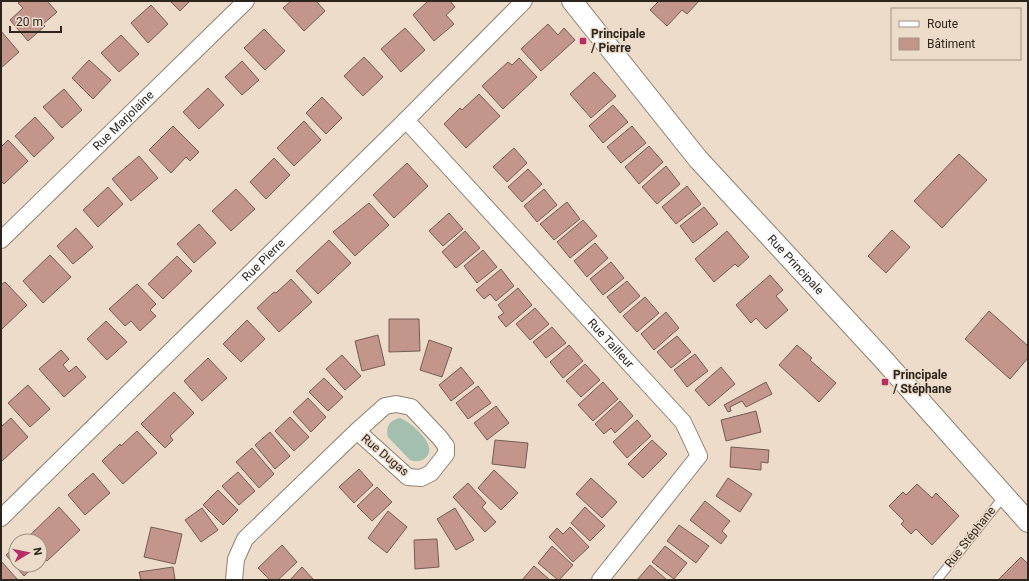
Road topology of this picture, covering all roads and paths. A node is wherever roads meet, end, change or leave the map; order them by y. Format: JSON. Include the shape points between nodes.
{"nodes":[{"id":1,"x":246,"y":1,"type":"edge"},
{"id":2,"x":524,"y":1,"type":"edge"},
{"id":3,"x":572,"y":1,"type":"edge"},
{"id":4,"x":406,"y":120,"type":"junction"},
{"id":5,"x":1,"y":240,"type":"edge"},
{"id":6,"x":357,"y":431,"type":"junction"},
{"id":7,"x":1004,"y":495,"type":"junction"},
{"id":8,"x":1,"y":518,"type":"edge"},
{"id":9,"x":1028,"y":522,"type":"edge"},
{"id":10,"x":234,"y":580,"type":"edge"},
{"id":11,"x":600,"y":580,"type":"edge"},
{"id":12,"x":937,"y":580,"type":"edge"}],
"edges":[{"from":1,"to":5,"type":"street","name":"Rue Marjolaine"},
{"from":2,"to":4,"type":"street","name":"Rue Pierre"},
{"from":3,"to":7,"type":"street","name":"Rue Principale","via":[[698,159],[882,358]]},
{"from":4,"to":8,"type":"street","name":"Rue Pierre"},
{"from":4,"to":11,"type":"street","name":"Rue Tailleur","via":[[683,422],[699,456]]},
{"from":6,"to":6,"type":"street","name":"Rue Dugas","via":[[408,476],[421,478],[431,473],[446,454],[446,446],[411,407],[396,404],[384,406]]},
{"from":6,"to":10,"type":"street","name":"Rue Dugas","via":[[245,539],[236,559]]},
{"from":7,"to":9,"type":"street","name":"Rue Principale"},
{"from":7,"to":12,"type":"lane","name":"Rue Stéphane"}]}
